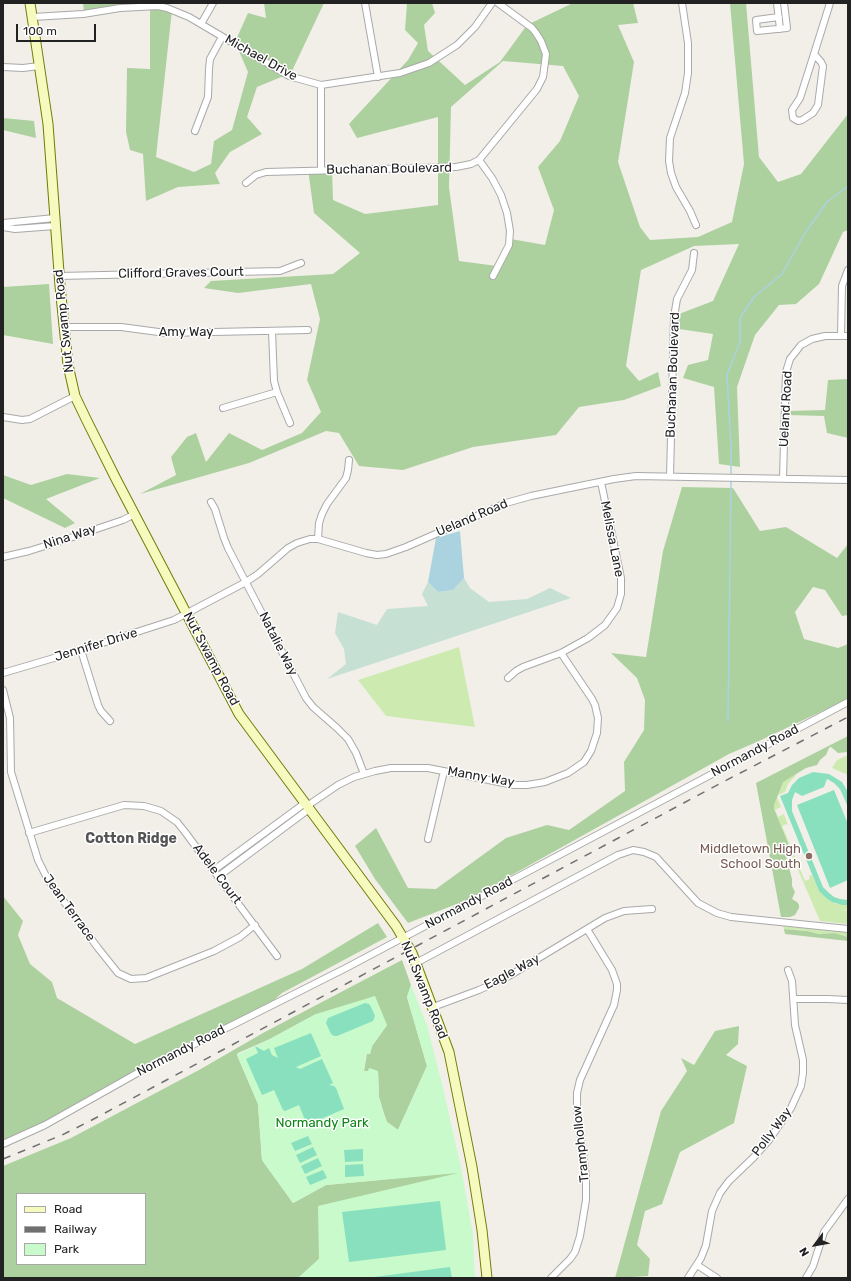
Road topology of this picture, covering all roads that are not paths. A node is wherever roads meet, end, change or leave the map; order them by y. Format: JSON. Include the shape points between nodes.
{"nodes":[{"id":1,"x":30,"y":3,"type":"edge"},
{"id":2,"x":213,"y":3,"type":"edge"},
{"id":3,"x":365,"y":3,"type":"edge"},
{"id":4,"x":492,"y":3,"type":"edge"},
{"id":5,"x":498,"y":3,"type":"edge"},
{"id":6,"x":682,"y":3,"type":"edge"},
{"id":7,"x":777,"y":3,"type":"edge"},
{"id":8,"x":784,"y":3,"type":"edge"},
{"id":9,"x":830,"y":3,"type":"edge"},
{"id":10,"x":158,"y":5,"type":"edge"},
{"id":11,"x":33,"y":17,"type":"junction"},
{"id":12,"x":779,"y":17,"type":"junction"},
{"id":13,"x":201,"y":24,"type":"junction"},
{"id":14,"x":780,"y":29,"type":"junction"},
{"id":15,"x":222,"y":37,"type":"junction"},
{"id":16,"x":814,"y":54,"type":"junction"},
{"id":17,"x":39,"y":66,"type":"junction"},
{"id":18,"x":3,"y":67,"type":"edge"},
{"id":19,"x":378,"y":77,"type":"junction"},
{"id":20,"x":320,"y":85,"type":"junction"},
{"id":21,"x":195,"y":131,"type":"dead end"},
{"id":22,"x":479,"y":160,"type":"junction"},
{"id":23,"x":321,"y":170,"type":"junction"},
{"id":24,"x":246,"y":183,"type":"dead end"},
{"id":25,"x":55,"y":222,"type":"junction"},
{"id":26,"x":3,"y":223,"type":"edge"},
{"id":27,"x":696,"y":225,"type":"dead end"},
{"id":28,"x":3,"y":227,"type":"edge"},
{"id":29,"x":694,"y":253,"type":"dead end"},
{"id":30,"x":301,"y":263,"type":"dead end"},
{"id":31,"x":848,"y":270,"type":"edge"},
{"id":32,"x":59,"y":276,"type":"junction"},
{"id":33,"x":493,"y":276,"type":"dead end"},
{"id":34,"x":65,"y":327,"type":"junction"},
{"id":35,"x":308,"y":330,"type":"dead end"},
{"id":36,"x":272,"y":331,"type":"junction"},
{"id":37,"x":841,"y":336,"type":"junction"},
{"id":38,"x":848,"y":336,"type":"edge"},
{"id":39,"x":277,"y":392,"type":"junction"},
{"id":40,"x":75,"y":396,"type":"junction"},
{"id":41,"x":223,"y":408,"type":"dead end"},
{"id":42,"x":3,"y":417,"type":"edge"},
{"id":43,"x":290,"y":423,"type":"dead end"},
{"id":44,"x":349,"y":460,"type":"dead end"},
{"id":45,"x":670,"y":476,"type":"junction"},
{"id":46,"x":783,"y":478,"type":"junction"},
{"id":47,"x":848,"y":480,"type":"edge"},
{"id":48,"x":601,"y":482,"type":"junction"},
{"id":49,"x":211,"y":502,"type":"dead end"},
{"id":50,"x":135,"y":514,"type":"junction"},
{"id":51,"x":318,"y":539,"type":"junction"},
{"id":52,"x":3,"y":557,"type":"edge"},
{"id":53,"x":246,"y":582,"type":"junction"},
{"id":54,"x":187,"y":613,"type":"junction"},
{"id":55,"x":81,"y":650,"type":"junction"},
{"id":56,"x":561,"y":653,"type":"junction"},
{"id":57,"x":3,"y":673,"type":"edge"},
{"id":58,"x":508,"y":678,"type":"dead end"},
{"id":59,"x":3,"y":690,"type":"edge"},
{"id":60,"x":848,"y":702,"type":"edge"},
{"id":61,"x":110,"y":720,"type":"dead end"},
{"id":62,"x":444,"y":771,"type":"junction"},
{"id":63,"x":364,"y":774,"type":"junction"},
{"id":64,"x":307,"y":806,"type":"junction"},
{"id":65,"x":29,"y":833,"type":"junction"},
{"id":66,"x":258,"y":838,"type":"junction"},
{"id":67,"x":428,"y":839,"type":"dead end"},
{"id":68,"x":262,"y":844,"type":"junction"},
{"id":69,"x":214,"y":870,"type":"junction"},
{"id":70,"x":219,"y":876,"type":"junction"},
{"id":71,"x":652,"y":909,"type":"dead end"},
{"id":72,"x":255,"y":925,"type":"junction"},
{"id":73,"x":587,"y":929,"type":"junction"},
{"id":74,"x":848,"y":929,"type":"edge"},
{"id":75,"x":403,"y":938,"type":"junction"},
{"id":76,"x":278,"y":956,"type":"dead end"},
{"id":77,"x":416,"y":963,"type":"junction"},
{"id":78,"x":788,"y":970,"type":"dead end"},
{"id":79,"x":794,"y":1000,"type":"junction"},
{"id":80,"x":848,"y":1000,"type":"edge"},
{"id":81,"x":433,"y":1007,"type":"junction"},
{"id":82,"x":3,"y":1144,"type":"edge"},
{"id":83,"x":848,"y":1199,"type":"edge"},
{"id":84,"x":697,"y":1265,"type":"junction"},
{"id":85,"x":487,"y":1278,"type":"edge"},
{"id":86,"x":551,"y":1278,"type":"edge"},
{"id":87,"x":688,"y":1278,"type":"edge"},
{"id":88,"x":717,"y":1278,"type":"edge"},
{"id":89,"x":806,"y":1278,"type":"edge"}],
"edges":[{"from":1,"to":11,"type":"main road","name":"Nut Swamp Road"},
{"from":2,"to":13,"type":"street"},
{"from":3,"to":19,"type":"street"},
{"from":4,"to":19,"type":"street","name":"Michael Drive","via":[[470,32],[446,54],[417,68]]},
{"from":5,"to":22,"type":"street","via":[[532,28],[546,54],[543,77],[537,89]]},
{"from":6,"to":27,"type":"street","via":[[688,43],[688,73],[685,93],[670,138],[669,161],[676,187]]},
{"from":7,"to":12,"type":"street"},
{"from":8,"to":14,"type":"street","via":[[787,28]]},
{"from":9,"to":16,"type":"street"},
{"from":10,"to":11,"type":"street","name":"Michael Drive"},
{"from":10,"to":13,"type":"street","name":"Michael Drive","via":[[179,12]]},
{"from":11,"to":17,"type":"main road","name":"Nut Swamp Road"},
{"from":12,"to":14,"type":"street"},
{"from":12,"to":14,"type":"street","via":[[756,20],[757,31]]},
{"from":13,"to":15,"type":"street","name":"Michael Drive"},
{"from":15,"to":20,"type":"street","name":"Michael Drive","via":[[289,76]]},
{"from":15,"to":21,"type":"street","via":[[210,59],[208,97]]},
{"from":16,"to":16,"type":"street","via":[[803,92],[792,110],[793,118],[798,121],[813,113],[818,105],[823,66]]},
{"from":17,"to":18,"type":"street"},
{"from":17,"to":25,"type":"main road","name":"Nut Swamp Road","via":[[48,124]]},
{"from":19,"to":20,"type":"street","name":"Michael Drive"},
{"from":20,"to":23,"type":"street"},
{"from":22,"to":23,"type":"street","name":"Buchanan Boulevard","via":[[456,167]]},
{"from":22,"to":33,"type":"street","via":[[501,195],[510,231],[509,245]]},
{"from":23,"to":24,"type":"street","name":"Buchanan Boulevard","via":[[266,172],[256,175]]},
{"from":25,"to":26,"type":"street"},
{"from":25,"to":28,"type":"street","via":[[15,229]]},
{"from":25,"to":32,"type":"main road","name":"Nut Swamp Road"},
{"from":29,"to":45,"type":"street","name":"Buchanan Boulevard","via":[[692,270],[677,299],[674,317]]},
{"from":30,"to":32,"type":"street","name":"Clifford Graves Court","via":[[280,271]]},
{"from":31,"to":37,"type":"street","via":[[842,286]]},
{"from":32,"to":34,"type":"main road","name":"Nut Swamp Road"},
{"from":34,"to":36,"type":"street","name":"Amy Way","via":[[121,327],[166,333]]},
{"from":34,"to":40,"type":"main road","name":"Nut Swamp Road","via":[[68,364]]},
{"from":35,"to":36,"type":"street","name":"Amy Way"},
{"from":36,"to":39,"type":"street","via":[[273,376]]},
{"from":37,"to":38,"type":"street","name":"Ueland Road"},
{"from":37,"to":46,"type":"street","name":"Ueland Road","via":[[812,338],[801,345],[790,359],[786,372]]},
{"from":39,"to":41,"type":"street"},
{"from":39,"to":43,"type":"street"},
{"from":40,"to":42,"type":"street","via":[[30,419]]},
{"from":40,"to":50,"type":"main road","name":"Nut Swamp Road"},
{"from":44,"to":51,"type":"street","via":[[346,478],[322,514]]},
{"from":45,"to":46,"type":"street","name":"Ueland Road"},
{"from":45,"to":48,"type":"street","name":"Ueland Road","via":[[636,476]]},
{"from":46,"to":47,"type":"street","name":"Ueland Road"},
{"from":48,"to":51,"type":"street","name":"Ueland Road","via":[[506,503],[386,554],[366,553]]},
{"from":48,"to":56,"type":"street","name":"Melissa Lane","via":[[621,578],[621,594],[617,608],[605,625]]},
{"from":49,"to":53,"type":"street","name":"Natalie Way","via":[[216,509],[224,538]]},
{"from":50,"to":52,"type":"street","name":"Nina Way","via":[[58,542]]},
{"from":50,"to":54,"type":"main road","name":"Nut Swamp Road"},
{"from":51,"to":53,"type":"street","name":"Ueland Road","via":[[303,541],[288,548]]},
{"from":53,"to":54,"type":"street","name":"Ueland Road"},
{"from":53,"to":63,"type":"street","name":"Natalie Way","via":[[306,698],[348,739]]},
{"from":54,"to":55,"type":"street","name":"Jennifer Drive","via":[[174,620]]},
{"from":54,"to":64,"type":"main road","name":"Nut Swamp Road","via":[[239,714]]},
{"from":55,"to":57,"type":"street","name":"Jennifer Drive"},
{"from":55,"to":61,"type":"street","via":[[98,706]]},
{"from":56,"to":58,"type":"street","name":"Melissa Lane","via":[[523,667]]},
{"from":56,"to":62,"type":"street","name":"Manny Way","via":[[592,699],[597,712],[596,738],[584,762],[563,776],[527,785],[506,784]]},
{"from":59,"to":65,"type":"street","name":"Jean Terrace","via":[[10,718],[11,772]]},
{"from":60,"to":75,"type":"street","name":"Normandy Road"},
{"from":62,"to":63,"type":"street","name":"Manny Way","via":[[404,767]]},
{"from":62,"to":67,"type":"street"},
{"from":63,"to":64,"type":"street","name":"Manny Way","via":[[338,785]]},
{"from":64,"to":66,"type":"street"},
{"from":64,"to":68,"type":"street"},
{"from":64,"to":75,"type":"main road","name":"Nut Swamp Road"},
{"from":65,"to":69,"type":"street","name":"Adele Court","via":[[116,806],[144,806],[164,813],[177,822]]},
{"from":65,"to":72,"type":"street","name":"Jean Terrace","via":[[48,880],[112,967],[126,977],[146,978],[192,960],[234,941]]},
{"from":66,"to":68,"type":"street"},
{"from":66,"to":69,"type":"street"},
{"from":68,"to":70,"type":"street"},
{"from":69,"to":70,"type":"street","name":"Adele Court"},
{"from":70,"to":72,"type":"street","name":"Adele Court"},
{"from":71,"to":73,"type":"street","name":"Eagle Way","via":[[619,913]]},
{"from":72,"to":76,"type":"street","name":"Adele Court"},
{"from":73,"to":81,"type":"street","name":"Eagle Way","via":[[509,976]]},
{"from":73,"to":86,"type":"street","name":"Tramphollow","via":[[612,970],[617,990],[614,1005],[580,1080],[576,1100],[586,1176],[580,1236],[575,1252]]},
{"from":74,"to":77,"type":"street","via":[[717,914],[698,902],[656,857],[633,850]]},
{"from":75,"to":77,"type":"main road","name":"Nut Swamp Road"},
{"from":75,"to":82,"type":"street","name":"Normandy Road","via":[[141,1071],[45,1125]]},
{"from":77,"to":81,"type":"main road","name":"Nut Swamp Road"},
{"from":78,"to":79,"type":"street","name":"Polly Way"},
{"from":79,"to":80,"type":"street"},
{"from":79,"to":84,"type":"street","name":"Polly Way","via":[[804,1065],[798,1094],[769,1140],[720,1192],[712,1211],[706,1245]]},
{"from":81,"to":85,"type":"main road","name":"Nut Swamp Road","via":[[449,1052],[466,1133]]},
{"from":83,"to":89,"type":"street","via":[[824,1232],[813,1266]]},
{"from":84,"to":87,"type":"street","name":"Polly Way"},
{"from":84,"to":88,"type":"street"}]}
